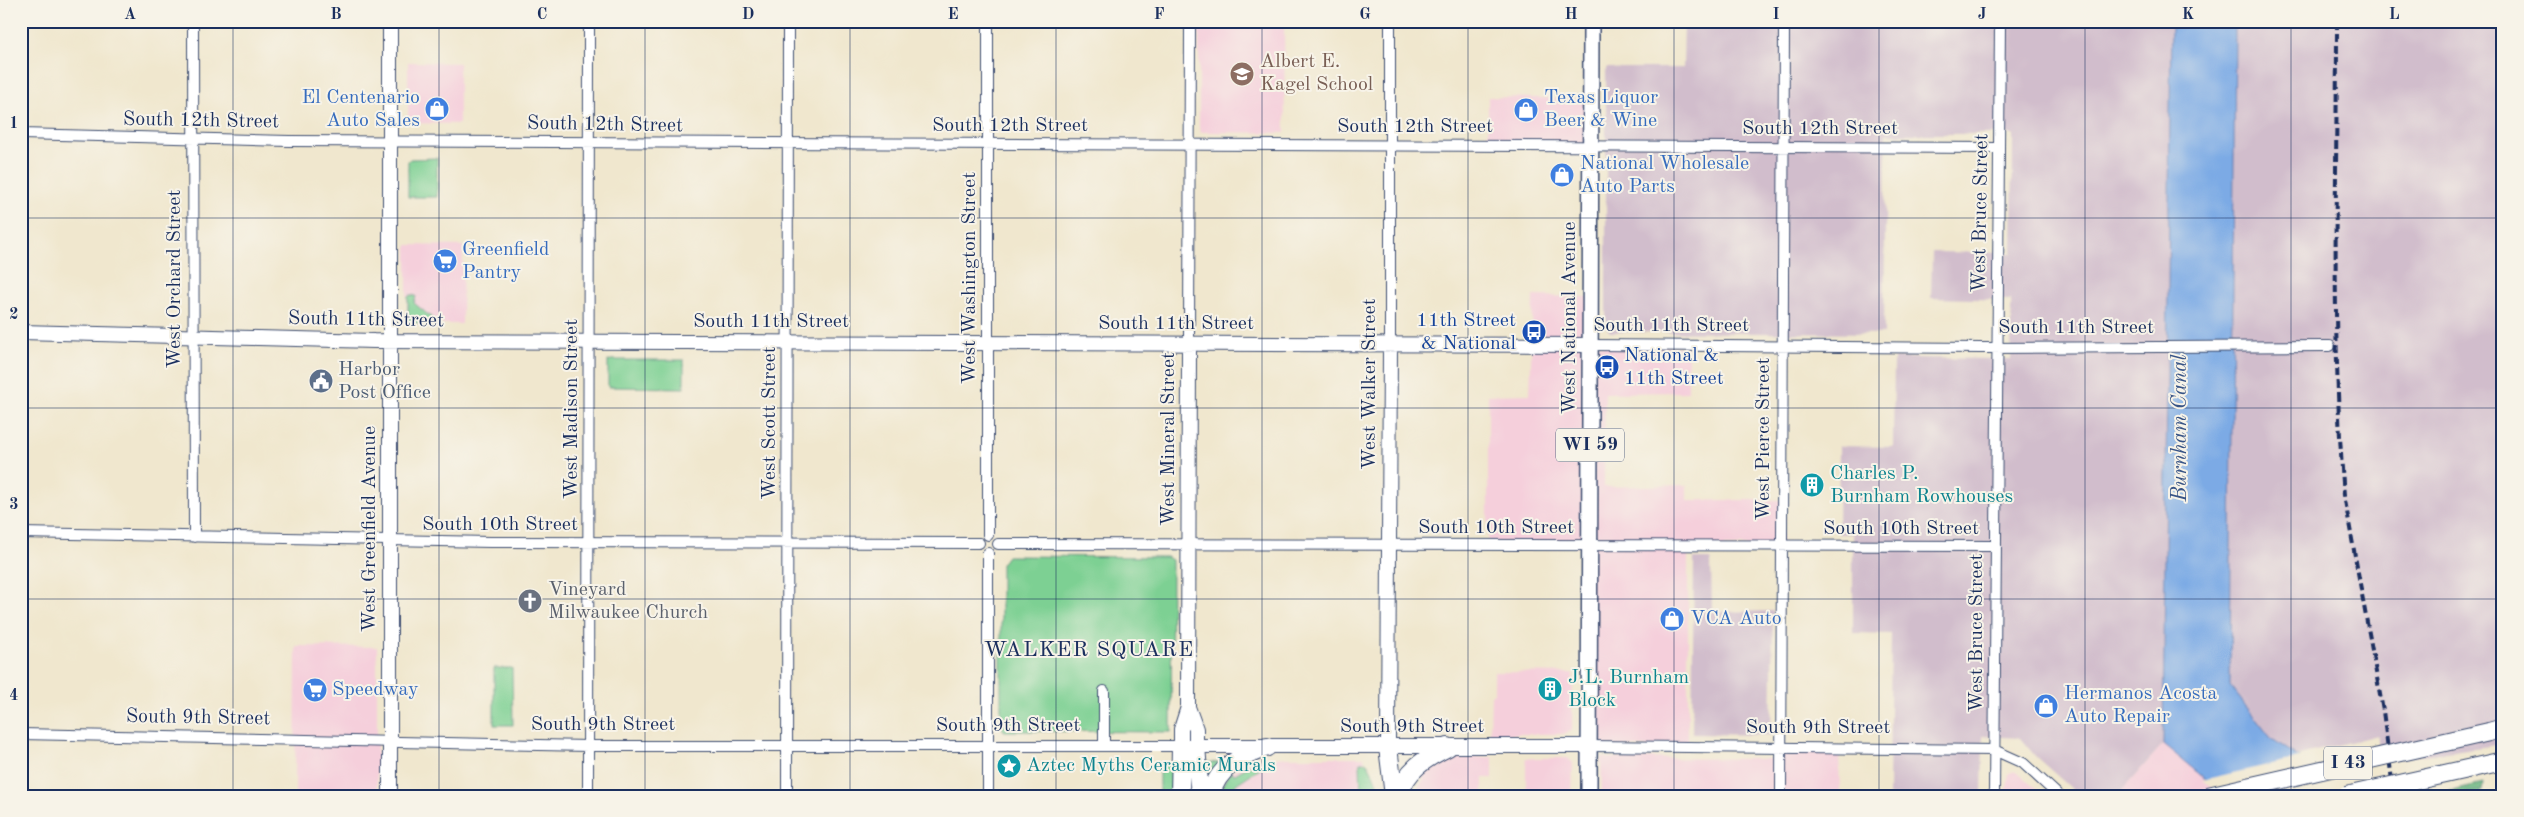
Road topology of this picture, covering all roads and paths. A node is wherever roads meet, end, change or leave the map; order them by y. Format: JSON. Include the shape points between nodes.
{"nodes":[{"id":1,"x":193,"y":21,"type":"edge"},
{"id":2,"x":390,"y":21,"type":"edge"},
{"id":3,"x":590,"y":21,"type":"edge"},
{"id":4,"x":788,"y":21,"type":"edge"},
{"id":5,"x":988,"y":21,"type":"edge"},
{"id":6,"x":1190,"y":21,"type":"edge"},
{"id":7,"x":1390,"y":21,"type":"edge"},
{"id":8,"x":1591,"y":21,"type":"edge"},
{"id":9,"x":1784,"y":21,"type":"edge"},
{"id":10,"x":2000,"y":21,"type":"edge"},
{"id":11,"x":21,"y":134,"type":"edge"},
{"id":12,"x":193,"y":139,"type":"junction"},
{"id":13,"x":390,"y":142,"type":"junction"},
{"id":14,"x":590,"y":142,"type":"junction"},
{"id":15,"x":987,"y":143,"type":"junction"},
{"id":16,"x":787,"y":144,"type":"junction"},
{"id":17,"x":1191,"y":144,"type":"junction"},
{"id":18,"x":1389,"y":145,"type":"junction"},
{"id":19,"x":1591,"y":146,"type":"junction"},
{"id":20,"x":1784,"y":147,"type":"junction"},
{"id":21,"x":1999,"y":148,"type":"junction"},
{"id":22,"x":21,"y":332,"type":"edge"},
{"id":23,"x":193,"y":336,"type":"junction"},
{"id":24,"x":390,"y":341,"type":"junction"},
{"id":25,"x":589,"y":342,"type":"junction"},
{"id":26,"x":788,"y":342,"type":"junction"},
{"id":27,"x":989,"y":343,"type":"junction"},
{"id":28,"x":1189,"y":344,"type":"junction"},
{"id":29,"x":1390,"y":345,"type":"junction"},
{"id":30,"x":1590,"y":345,"type":"junction"},
{"id":31,"x":2330,"y":346,"type":"dead end"},
{"id":32,"x":1782,"y":347,"type":"junction"},
{"id":33,"x":1998,"y":348,"type":"junction"},
{"id":34,"x":21,"y":533,"type":"edge"},
{"id":35,"x":988,"y":534,"type":"junction"},
{"id":36,"x":194,"y":537,"type":"junction"},
{"id":37,"x":390,"y":541,"type":"junction"},
{"id":38,"x":589,"y":543,"type":"junction"},
{"id":39,"x":787,"y":543,"type":"junction"},
{"id":40,"x":979,"y":544,"type":"junction"},
{"id":41,"x":998,"y":544,"type":"junction"},
{"id":42,"x":1189,"y":545,"type":"junction"},
{"id":43,"x":1389,"y":545,"type":"junction"},
{"id":44,"x":1589,"y":546,"type":"junction"},
{"id":45,"x":1782,"y":546,"type":"junction"},
{"id":46,"x":1995,"y":546,"type":"junction"},
{"id":47,"x":988,"y":553,"type":"junction"},
{"id":48,"x":1104,"y":691,"type":"dead end"},
{"id":49,"x":2498,"y":730,"type":"edge"},
{"id":50,"x":21,"y":734,"type":"edge"},
{"id":51,"x":390,"y":743,"type":"junction"},
{"id":52,"x":988,"y":745,"type":"junction"},
{"id":53,"x":588,"y":746,"type":"junction"},
{"id":54,"x":787,"y":746,"type":"junction"},
{"id":55,"x":1104,"y":746,"type":"junction"},
{"id":56,"x":1189,"y":746,"type":"junction"},
{"id":57,"x":1589,"y":746,"type":"junction"},
{"id":58,"x":1268,"y":747,"type":"junction"},
{"id":59,"x":1388,"y":747,"type":"junction"},
{"id":60,"x":1448,"y":747,"type":"junction"},
{"id":61,"x":1781,"y":747,"type":"junction"},
{"id":62,"x":1994,"y":750,"type":"junction"},
{"id":63,"x":2503,"y":761,"type":"edge"},
{"id":64,"x":390,"y":796,"type":"edge"},
{"id":65,"x":588,"y":796,"type":"edge"},
{"id":66,"x":787,"y":796,"type":"edge"},
{"id":67,"x":988,"y":796,"type":"edge"},
{"id":68,"x":1180,"y":796,"type":"edge"},
{"id":69,"x":1200,"y":796,"type":"edge"},
{"id":70,"x":1210,"y":796,"type":"edge"},
{"id":71,"x":1385,"y":796,"type":"edge"},
{"id":72,"x":1394,"y":796,"type":"edge"},
{"id":73,"x":1399,"y":796,"type":"edge"},
{"id":74,"x":1589,"y":796,"type":"edge"},
{"id":75,"x":1781,"y":796,"type":"edge"},
{"id":76,"x":1994,"y":796,"type":"edge"},
{"id":77,"x":2059,"y":796,"type":"edge"},
{"id":78,"x":2208,"y":796,"type":"edge"},
{"id":79,"x":2346,"y":796,"type":"edge"}],
"edges":[{"from":1,"to":12,"type":"street","name":"West Orchard Street"},
{"from":2,"to":13,"type":"street","name":"West Greenfield Avenue"},
{"from":3,"to":14,"type":"street","name":"West Madison Street"},
{"from":4,"to":16,"type":"street","name":"West Scott Street"},
{"from":5,"to":15,"type":"street","name":"West Washington Street"},
{"from":6,"to":17,"type":"street","name":"West Mineral Street"},
{"from":7,"to":18,"type":"street","name":"West Walker Street"},
{"from":8,"to":19,"type":"main road","name":"West National Avenue","number":"WI 59"},
{"from":9,"to":20,"type":"street","name":"West Pierce Street"},
{"from":10,"to":21,"type":"street","name":"West Bruce Street"},
{"from":11,"to":12,"type":"street","name":"South 12th Street"},
{"from":12,"to":13,"type":"street","name":"South 12th Street"},
{"from":12,"to":23,"type":"street","name":"West Orchard Street"},
{"from":13,"to":14,"type":"street","name":"South 12th Street"},
{"from":13,"to":24,"type":"street","name":"West Greenfield Avenue"},
{"from":14,"to":16,"type":"street","name":"South 12th Street"},
{"from":14,"to":25,"type":"street","name":"West Madison Street"},
{"from":15,"to":16,"type":"street","name":"South 12th Street"},
{"from":15,"to":17,"type":"street","name":"South 12th Street"},
{"from":15,"to":27,"type":"street","name":"West Washington Street"},
{"from":16,"to":26,"type":"street","name":"West Scott Street"},
{"from":17,"to":18,"type":"street","name":"South 12th Street"},
{"from":17,"to":28,"type":"street","name":"West Mineral Street"},
{"from":18,"to":19,"type":"street","name":"South 12th Street"},
{"from":18,"to":29,"type":"street","name":"West Walker Street"},
{"from":19,"to":20,"type":"street","name":"South 12th Street"},
{"from":19,"to":30,"type":"main road","name":"West National Avenue","number":"WI 59"},
{"from":20,"to":21,"type":"street","name":"South 12th Street"},
{"from":20,"to":32,"type":"street","name":"West Pierce Street"},
{"from":21,"to":33,"type":"street","name":"West Bruce Street"},
{"from":22,"to":23,"type":"street","name":"South 11th Street"},
{"from":23,"to":24,"type":"street","name":"South 11th Street"},
{"from":23,"to":36,"type":"street","name":"West Orchard Street"},
{"from":24,"to":25,"type":"street","name":"South 11th Street"},
{"from":24,"to":37,"type":"street","name":"West Greenfield Avenue"},
{"from":25,"to":26,"type":"street","name":"South 11th Street"},
{"from":25,"to":38,"type":"street","name":"West Madison Street"},
{"from":26,"to":27,"type":"street","name":"South 11th Street"},
{"from":26,"to":39,"type":"street","name":"West Scott Street"},
{"from":27,"to":28,"type":"street","name":"South 11th Street"},
{"from":27,"to":35,"type":"street","name":"West Washington Street"},
{"from":28,"to":29,"type":"street","name":"South 11th Street"},
{"from":28,"to":42,"type":"street","name":"West Mineral Street"},
{"from":29,"to":30,"type":"street","name":"South 11th Street"},
{"from":29,"to":43,"type":"street","name":"West Walker Street"},
{"from":30,"to":32,"type":"street","name":"South 11th Street"},
{"from":30,"to":44,"type":"main road","name":"West National Avenue","number":"WI 59"},
{"from":31,"to":33,"type":"street","name":"South 11th Street"},
{"from":32,"to":33,"type":"street","name":"South 11th Street"},
{"from":32,"to":45,"type":"street","name":"West Pierce Street"},
{"from":33,"to":46,"type":"street","name":"West Bruce Street"},
{"from":34,"to":36,"type":"street","name":"South 10th Street"},
{"from":35,"to":40,"type":"street","via":[[982,536]]},
{"from":35,"to":41,"type":"street","via":[[996,538]]},
{"from":36,"to":37,"type":"street","name":"South 10th Street"},
{"from":37,"to":38,"type":"street","name":"South 10th Street"},
{"from":37,"to":51,"type":"street","name":"West Greenfield Avenue"},
{"from":38,"to":39,"type":"street","name":"South 10th Street"},
{"from":38,"to":53,"type":"street","name":"West Madison Street"},
{"from":39,"to":40,"type":"street","name":"South 10th Street"},
{"from":39,"to":54,"type":"street","name":"West Scott Street"},
{"from":40,"to":47,"type":"street","via":[[980,549]]},
{"from":41,"to":42,"type":"street","name":"South 10th Street"},
{"from":41,"to":47,"type":"street","via":[[994,552]]},
{"from":42,"to":43,"type":"street","name":"South 10th Street"},
{"from":42,"to":56,"type":"street","name":"West Mineral Street","via":[[1188,707],[1196,729]]},
{"from":43,"to":44,"type":"street","name":"South 10th Street"},
{"from":43,"to":59,"type":"street","name":"West Walker Street"},
{"from":44,"to":45,"type":"street","name":"South 10th Street"},
{"from":44,"to":57,"type":"main road","name":"West National Avenue","number":"WI 59"},
{"from":45,"to":46,"type":"street","name":"South 10th Street"},
{"from":45,"to":61,"type":"street","name":"West Pierce Street"},
{"from":46,"to":62,"type":"street","name":"West Bruce Street"},
{"from":47,"to":52,"type":"street"},
{"from":48,"to":55,"type":"street"},
{"from":49,"to":78,"type":"highway","number":"I 43","bridge":true},
{"from":50,"to":51,"type":"street","name":"South 9th Street"},
{"from":51,"to":53,"type":"street","name":"South 9th Street"},
{"from":51,"to":64,"type":"street","name":"West Greenfield Avenue"},
{"from":52,"to":54,"type":"street","name":"South 9th Street"},
{"from":52,"to":55,"type":"street","name":"South 9th Street"},
{"from":52,"to":67,"type":"street"},
{"from":53,"to":54,"type":"street","name":"South 9th Street"},
{"from":53,"to":65,"type":"street","name":"West Madison Street"},
{"from":54,"to":66,"type":"street","name":"West Scott Street"},
{"from":55,"to":56,"type":"street","name":"South 9th Street"},
{"from":56,"to":58,"type":"street","name":"South 9th Street"},
{"from":56,"to":68,"type":"highway"},
{"from":56,"to":69,"type":"highway"},
{"from":57,"to":60,"type":"street","name":"South 9th Street"},
{"from":57,"to":61,"type":"street","name":"South 9th Street"},
{"from":57,"to":74,"type":"main road","name":"West National Avenue","number":"WI 59"},
{"from":58,"to":59,"type":"street","name":"South 9th Street"},
{"from":58,"to":70,"type":"highway","via":[[1228,765]]},
{"from":59,"to":60,"type":"street","name":"South 9th Street"},
{"from":59,"to":71,"type":"highway"},
{"from":59,"to":72,"type":"highway"},
{"from":60,"to":73,"type":"highway","via":[[1413,769],[1401,786]]},
{"from":61,"to":62,"type":"street","name":"South 9th Street"},
{"from":61,"to":75,"type":"street","name":"West Pierce Street"},
{"from":62,"to":76,"type":"street","name":"West Bruce Street"},
{"from":62,"to":77,"type":"street","via":[[2023,763]]},
{"from":63,"to":79,"type":"highway","number":"I 43","bridge":true}]}
